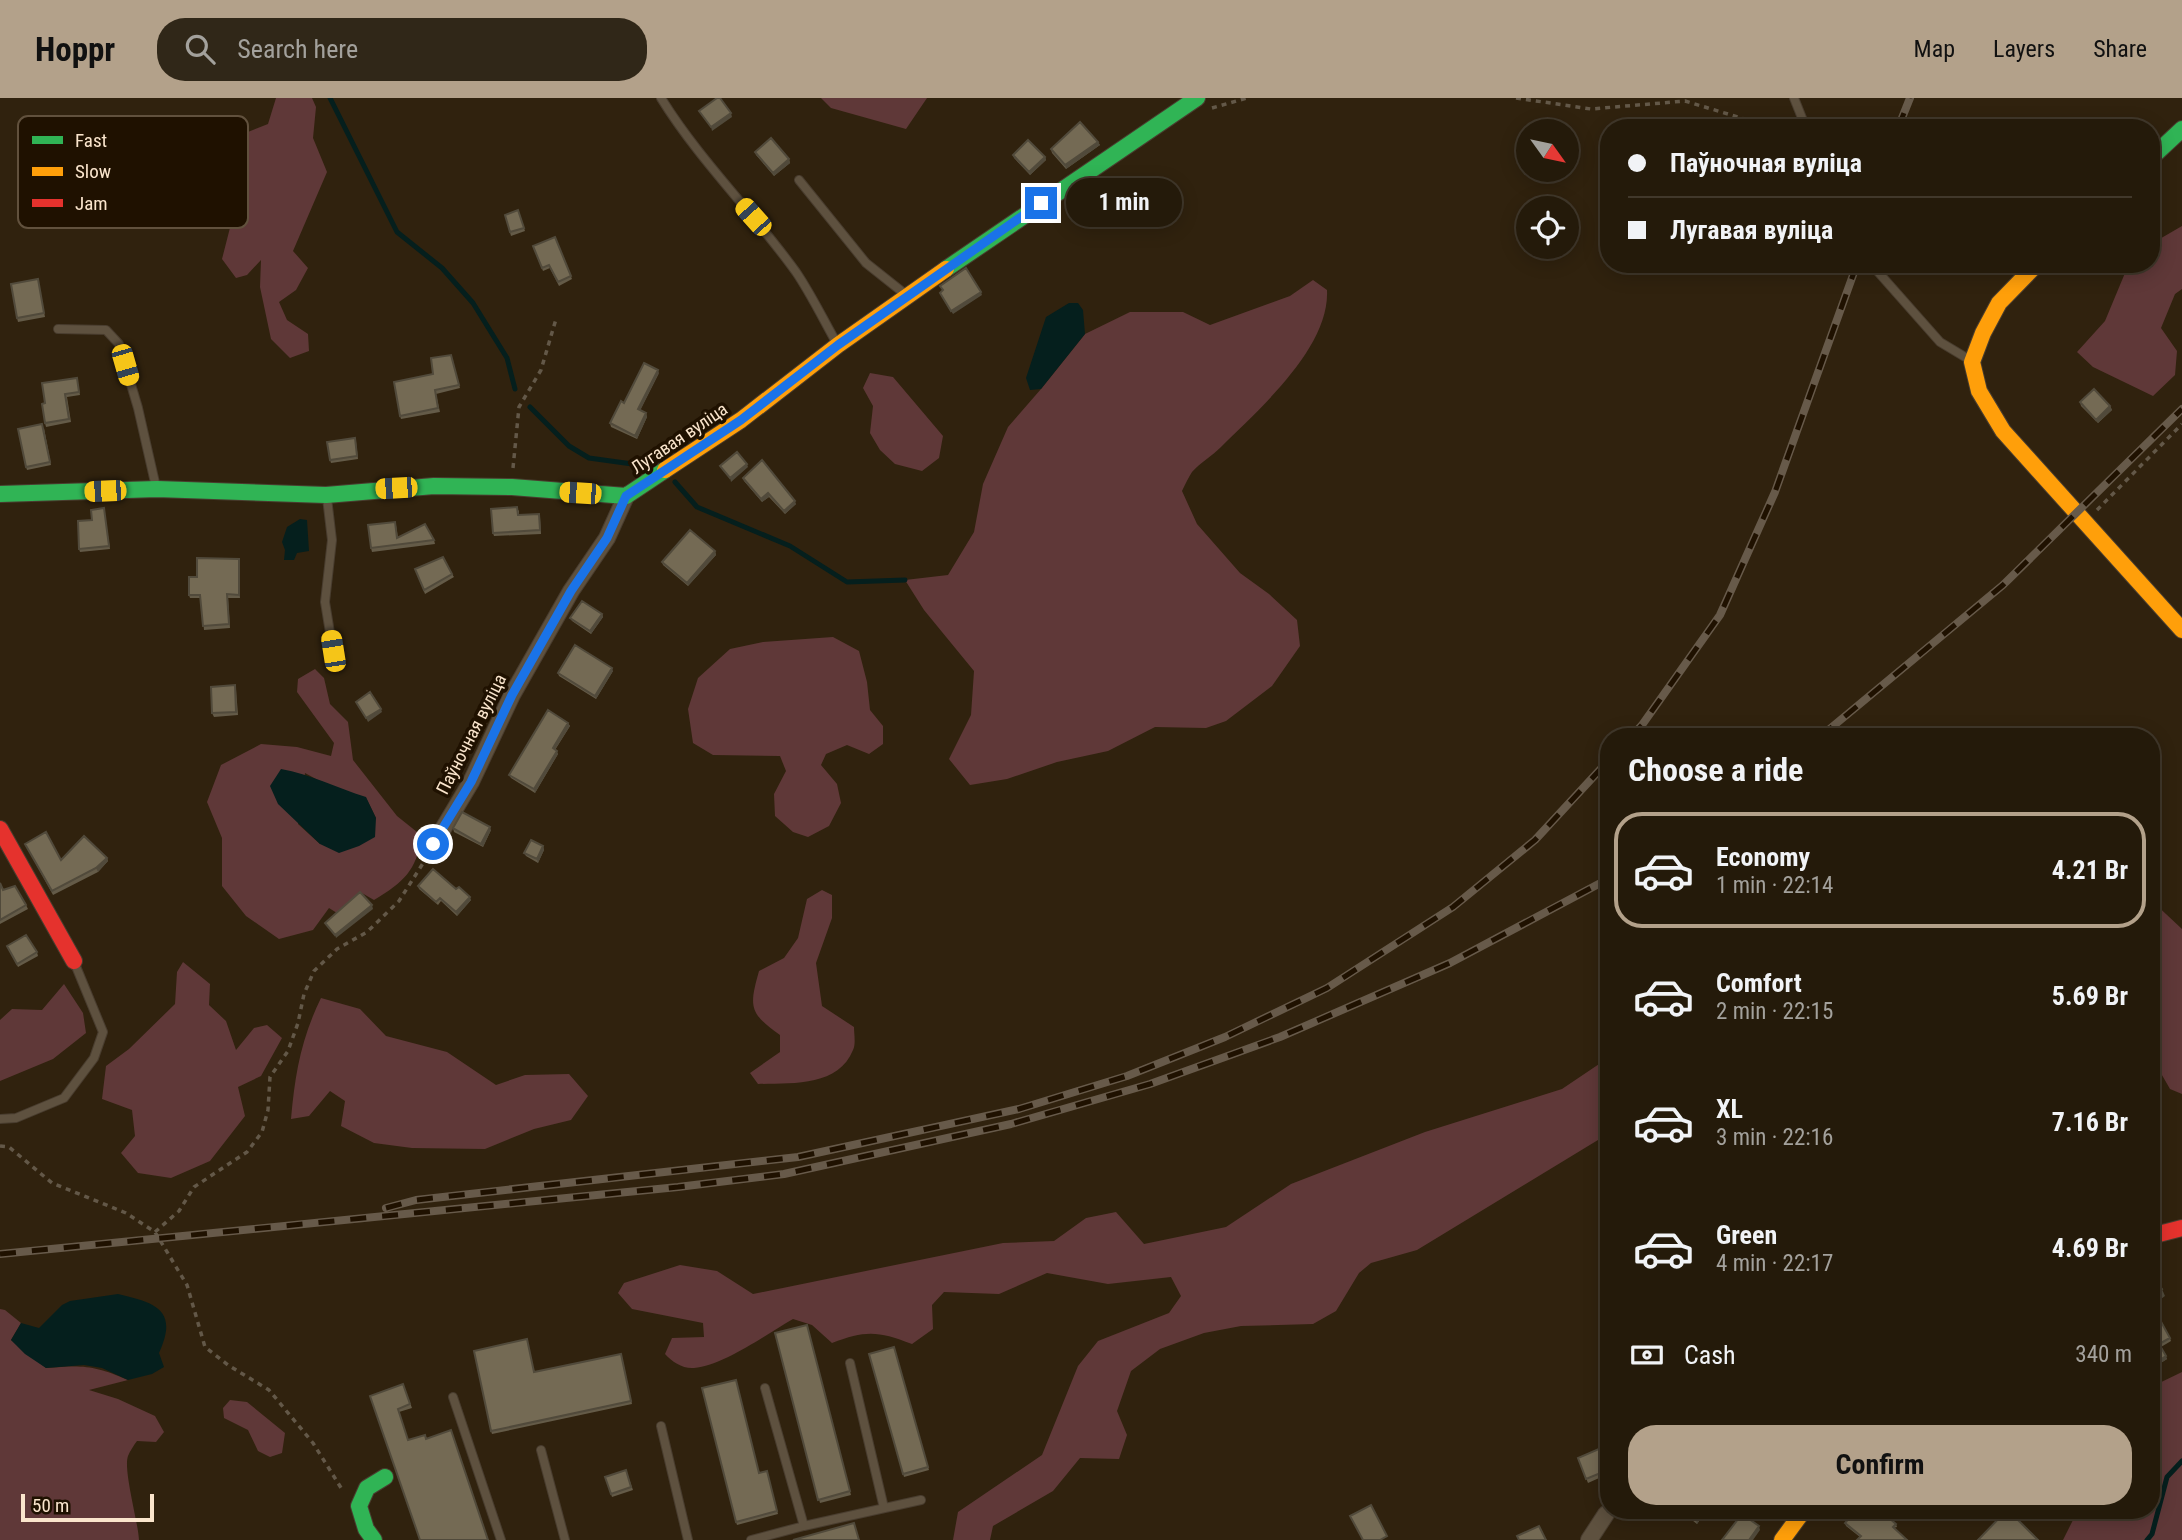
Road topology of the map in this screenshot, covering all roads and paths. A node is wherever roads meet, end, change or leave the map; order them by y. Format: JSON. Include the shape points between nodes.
{"nodes":[{"id":1,"x":661,"y":98,"type":"edge"},
{"id":2,"x":1196,"y":98,"type":"edge"},
{"id":3,"x":1516,"y":98,"type":"edge"},
{"id":4,"x":1794,"y":98,"type":"edge"},
{"id":5,"x":1744,"y":119,"type":"edge"},
{"id":6,"x":1803,"y":119,"type":"edge"},
{"id":7,"x":2182,"y":129,"type":"edge"},
{"id":8,"x":2160,"y":150,"type":"edge"},
{"id":9,"x":799,"y":180,"type":"dead end"},
{"id":10,"x":1879,"y":273,"type":"edge"},
{"id":11,"x":2028,"y":273,"type":"edge"},
{"id":12,"x":907,"y":296,"type":"junction"},
{"id":13,"x":556,"y":319,"type":"dead end"},
{"id":14,"x":58,"y":329,"type":"dead end"},
{"id":15,"x":838,"y":345,"type":"junction"},
{"id":16,"x":1972,"y":362,"type":"junction"},
{"id":17,"x":2182,"y":424,"type":"edge"},
{"id":18,"x":512,"y":487,"type":"junction"},
{"id":19,"x":157,"y":489,"type":"junction"},
{"id":20,"x":0,"y":494,"type":"edge"},
{"id":21,"x":326,"y":495,"type":"junction"},
{"id":22,"x":626,"y":496,"type":"junction"},
{"id":23,"x":2080,"y":518,"type":"junction"},
{"id":24,"x":2182,"y":630,"type":"edge"},
{"id":25,"x":333,"y":651,"type":"dead end"},
{"id":26,"x":0,"y":829,"type":"edge"},
{"id":27,"x":433,"y":844,"type":"joint"},
{"id":28,"x":74,"y":961,"type":"joint"},
{"id":29,"x":0,"y":1119,"type":"edge"},
{"id":30,"x":0,"y":1146,"type":"edge"},
{"id":31,"x":2182,"y":1228,"type":"edge"},
{"id":32,"x":155,"y":1232,"type":"junction"},
{"id":33,"x":2160,"y":1234,"type":"edge"},
{"id":34,"x":850,"y":1363,"type":"dead end"},
{"id":35,"x":765,"y":1388,"type":"dead end"},
{"id":36,"x":453,"y":1397,"type":"dead end"},
{"id":37,"x":661,"y":1426,"type":"dead end"},
{"id":38,"x":541,"y":1450,"type":"dead end"},
{"id":39,"x":385,"y":1477,"type":"dead end"},
{"id":40,"x":921,"y":1500,"type":"dead end"},
{"id":41,"x":359,"y":1506,"type":"junction"},
{"id":42,"x":884,"y":1508,"type":"junction"},
{"id":43,"x":1603,"y":1519,"type":"edge"},
{"id":44,"x":1797,"y":1519,"type":"edge"},
{"id":45,"x":804,"y":1526,"type":"junction"},
{"id":46,"x":374,"y":1540,"type":"edge"},
{"id":47,"x":501,"y":1540,"type":"edge"},
{"id":48,"x":565,"y":1540,"type":"edge"},
{"id":49,"x":688,"y":1540,"type":"edge"},
{"id":50,"x":751,"y":1540,"type":"edge"},
{"id":51,"x":1589,"y":1540,"type":"edge"},
{"id":52,"x":1782,"y":1540,"type":"edge"}],
"edges":[{"from":1,"to":15,"type":"lane","via":[[681,130],[797,274]]},
{"from":2,"to":12,"type":"street","name":"Лугавая вуліца"},
{"from":3,"to":5,"type":"path","via":[[1591,109],[1685,101]]},
{"from":4,"to":6,"type":"lane"},
{"from":7,"to":8,"type":"street"},
{"from":9,"to":12,"type":"lane","via":[[866,263]]},
{"from":10,"to":16,"type":"lane","via":[[1940,342]]},
{"from":11,"to":16,"type":"street","via":[[2000,303]]},
{"from":12,"to":15,"type":"street","name":"Лугавая вуліца"},
{"from":13,"to":18,"type":"path","via":[[541,370],[519,407]]},
{"from":14,"to":19,"type":"lane","via":[[106,330],[119,344]]},
{"from":15,"to":22,"type":"street","name":"Лугавая вуліца","via":[[741,420]]},
{"from":16,"to":23,"type":"street","via":[[1979,391],[2003,431]]},
{"from":17,"to":23,"type":"path"},
{"from":18,"to":21,"type":"street","name":"Лугавая вуліца","via":[[435,485]]},
{"from":18,"to":22,"type":"street","name":"Лугавая вуліца"},
{"from":19,"to":20,"type":"street","name":"Лугавая вуліца"},
{"from":19,"to":21,"type":"street","name":"Лугавая вуліца"},
{"from":21,"to":25,"type":"lane","via":[[332,540],[325,602]]},
{"from":22,"to":27,"type":"street","name":"Паўночная вуліца","via":[[607,538],[571,591],[471,782]]},
{"from":23,"to":24,"type":"street"},
{"from":26,"to":28,"type":"street"},
{"from":27,"to":32,"type":"path","via":[[399,901],[367,932],[337,949],[314,971],[288,1051],[270,1077],[262,1132],[247,1152],[194,1187],[179,1211]]},
{"from":28,"to":29,"type":"lane","via":[[103,1032],[94,1058],[64,1098],[16,1118]]},
{"from":30,"to":32,"type":"path","via":[[9,1147],[51,1183],[126,1213]]},
{"from":31,"to":33,"type":"street"},
{"from":32,"to":41,"type":"path","via":[[187,1285],[205,1347],[268,1390]]},
{"from":34,"to":42,"type":"lane"},
{"from":35,"to":45,"type":"lane"},
{"from":36,"to":47,"type":"lane"},
{"from":37,"to":49,"type":"lane"},
{"from":38,"to":48,"type":"lane"},
{"from":39,"to":41,"type":"street","via":[[367,1488]]},
{"from":40,"to":42,"type":"lane"},
{"from":41,"to":46,"type":"street"},
{"from":42,"to":45,"type":"lane"},
{"from":43,"to":51,"type":"street"},
{"from":44,"to":52,"type":"street"},
{"from":45,"to":50,"type":"lane"}]}
